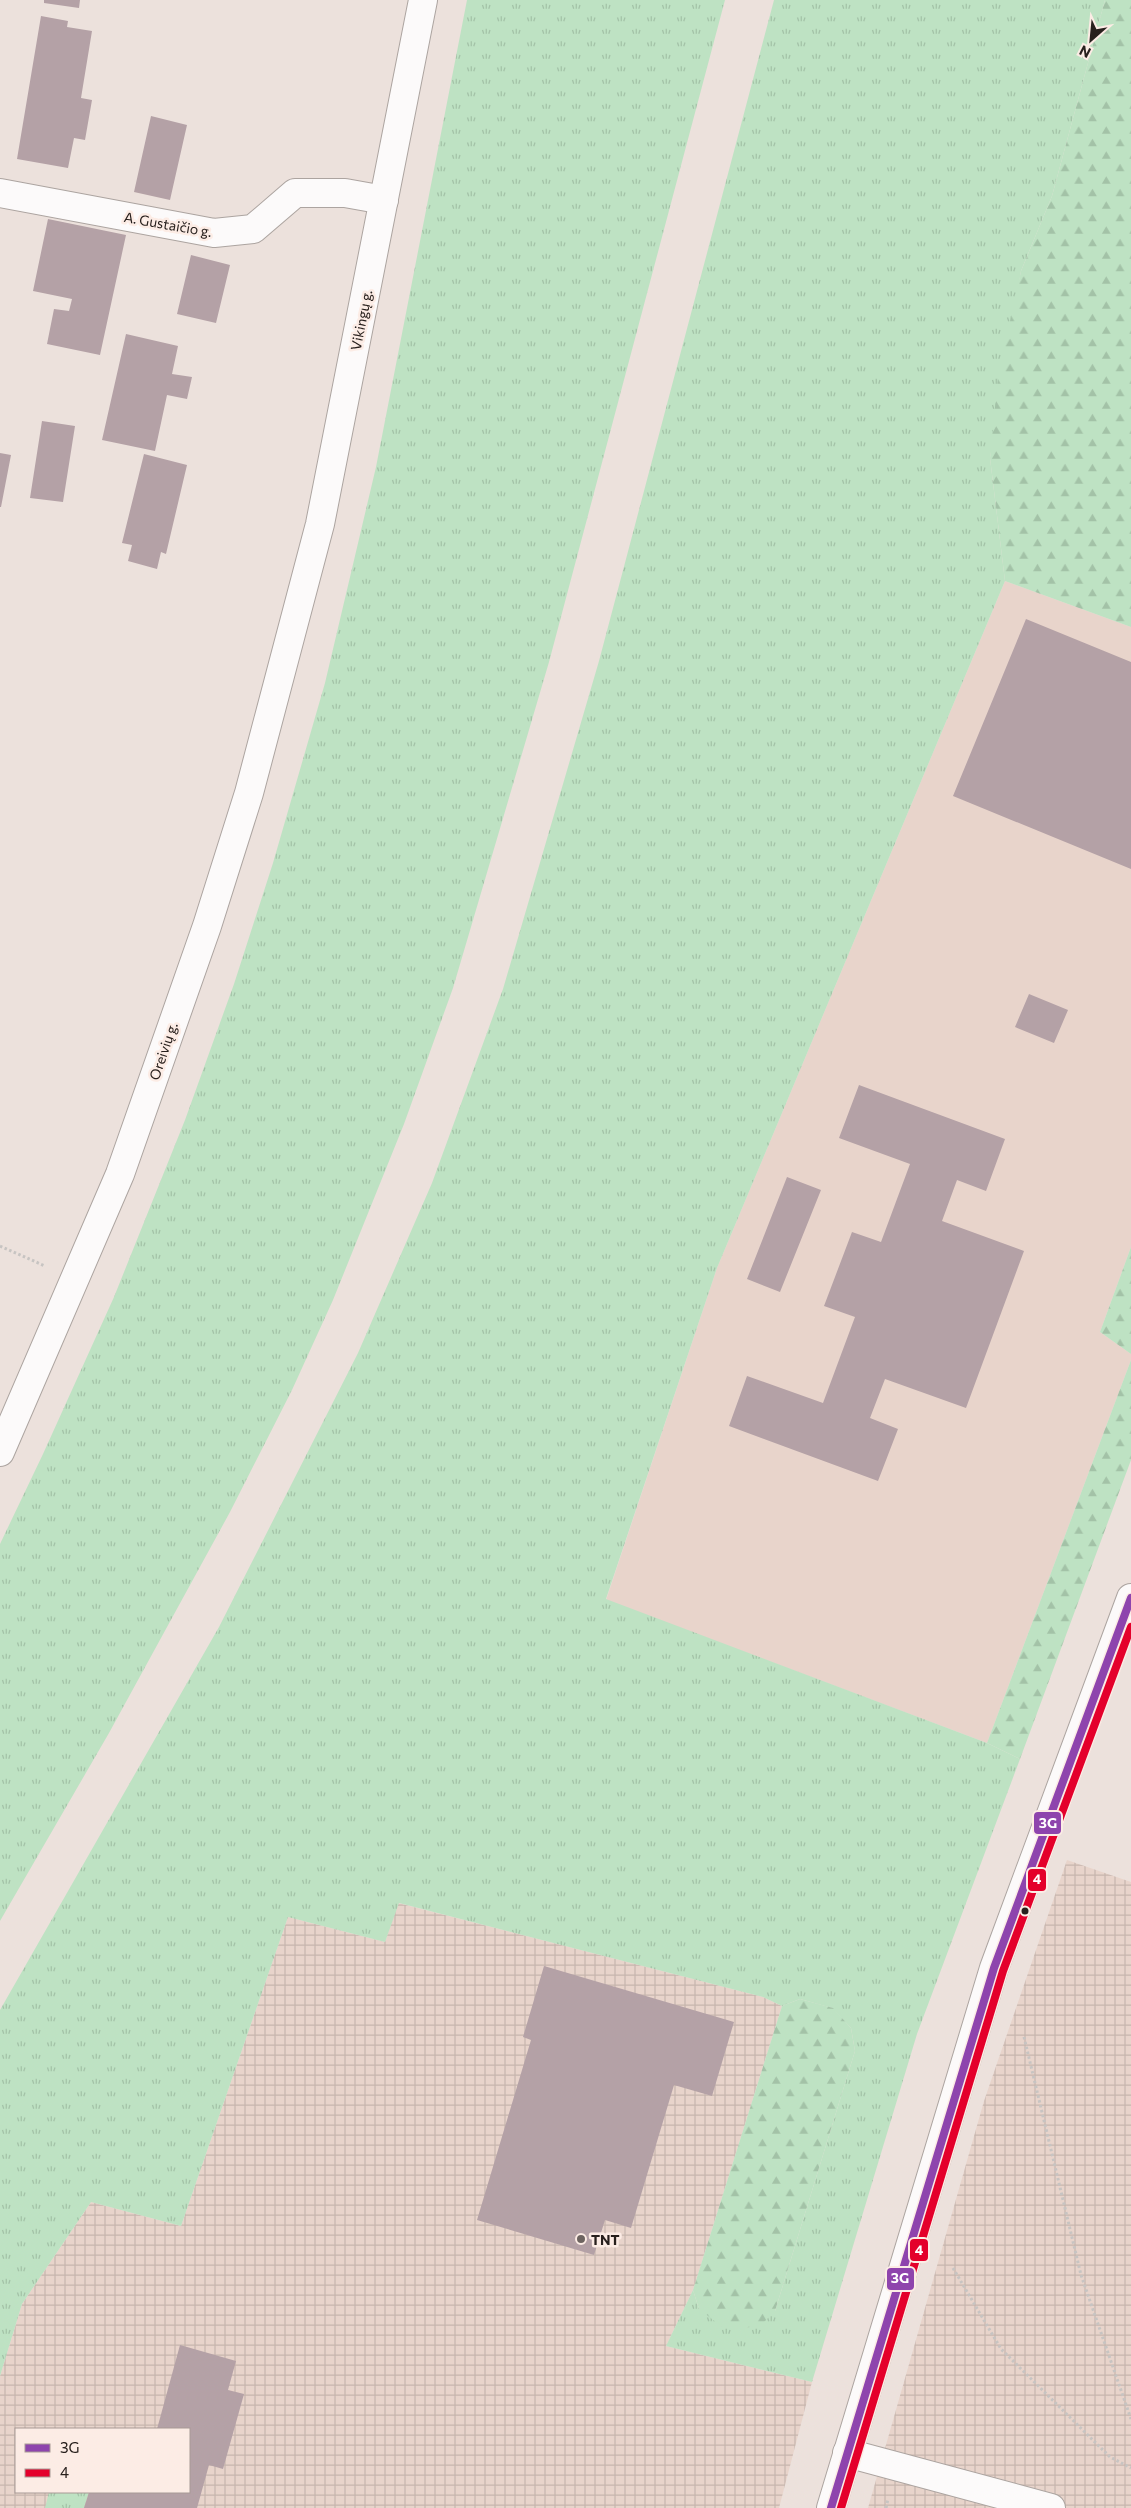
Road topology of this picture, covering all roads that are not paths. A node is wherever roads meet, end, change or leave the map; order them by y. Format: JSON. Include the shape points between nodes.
{"nodes":[{"id":1,"x":423,"y":0,"type":"edge"},
{"id":2,"x":0,"y":193,"type":"edge"},
{"id":3,"x":384,"y":200,"type":"junction"},
{"id":4,"x":291,"y":638,"type":"joint"},
{"id":5,"x":0,"y":1452,"type":"edge"},
{"id":6,"x":1131,"y":1598,"type":"edge"},
{"id":7,"x":847,"y":2453,"type":"junction"},
{"id":8,"x":831,"y":2508,"type":"edge"},
{"id":9,"x":1051,"y":2508,"type":"edge"}],
"edges":[{"from":1,"to":3,"type":"main road","name":"Vikingų g."},
{"from":2,"to":3,"type":"main road","name":"A. Gustaičio g.","via":[[214,233],[253,229],[295,193],[345,193]]},
{"from":3,"to":4,"type":"main road","name":"Vikingų g.","via":[[320,524]]},
{"from":4,"to":5,"type":"main road","name":"Oreivių g.","via":[[249,793],[207,926],[120,1174]]},
{"from":6,"to":7,"type":"main road","via":[[994,1968]]},
{"from":7,"to":8,"type":"main road"},
{"from":7,"to":9,"type":"main road"}]}
